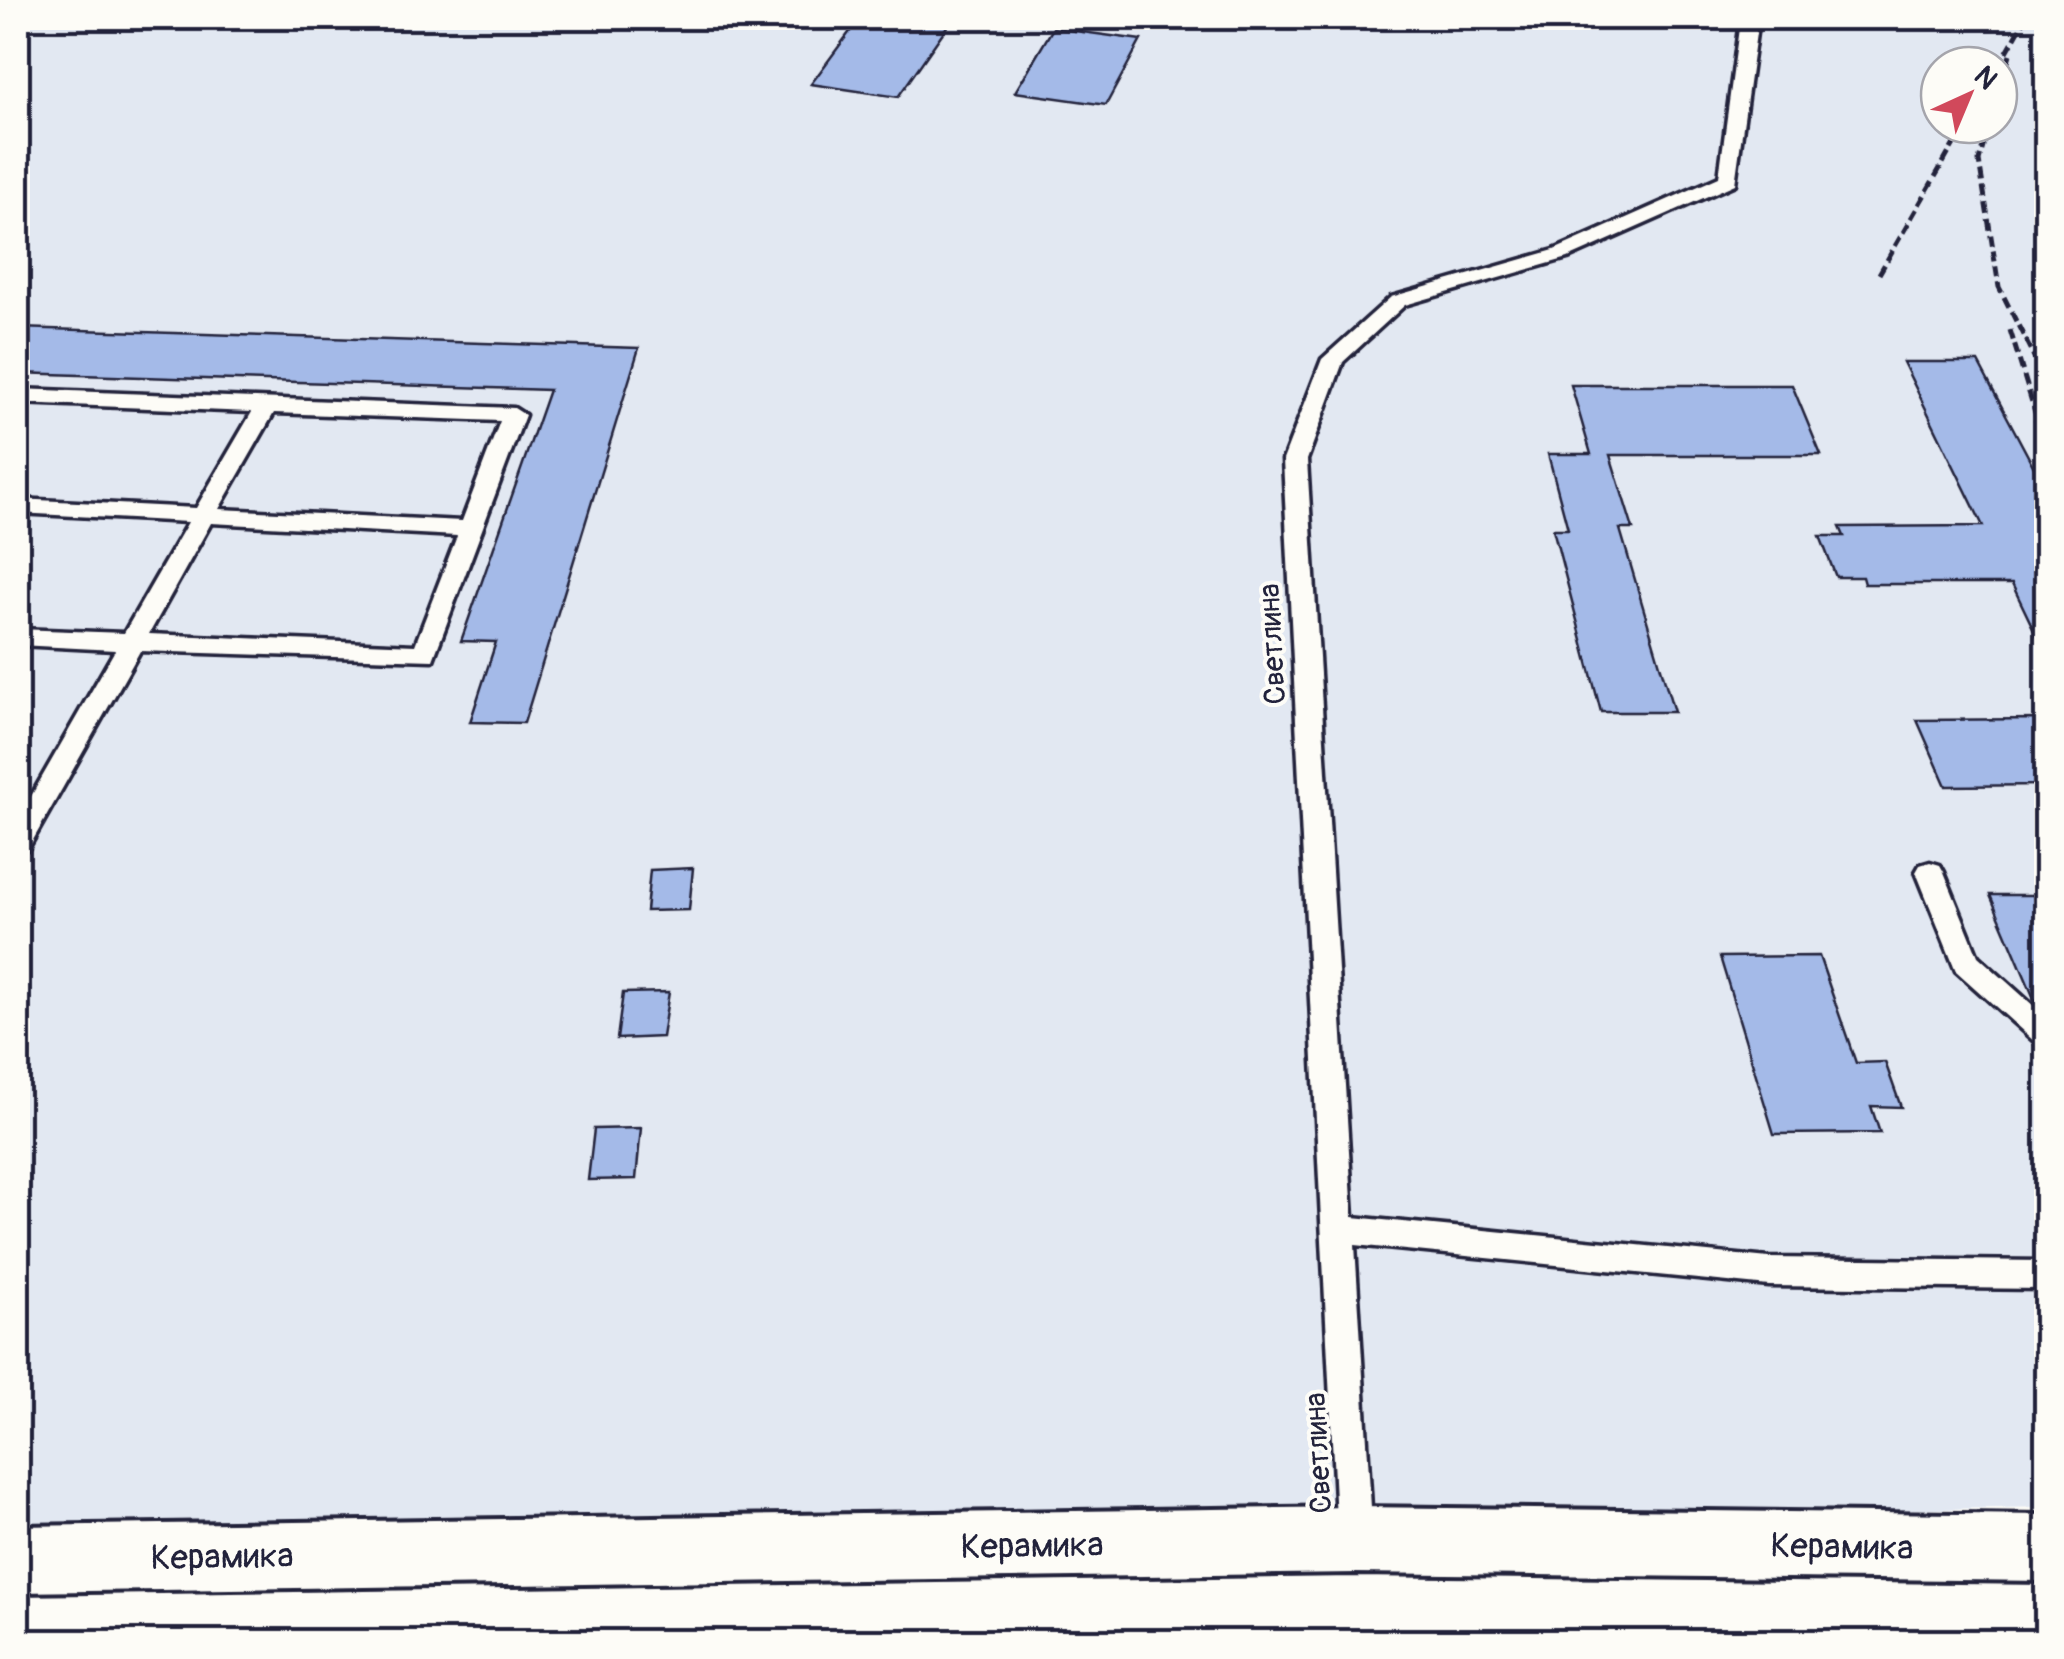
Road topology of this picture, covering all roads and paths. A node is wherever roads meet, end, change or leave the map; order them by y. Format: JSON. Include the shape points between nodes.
{"nodes":[{"id":1,"x":1737,"y":18,"type":"edge"},
{"id":2,"x":18,"y":396,"type":"edge"},
{"id":3,"x":266,"y":406,"type":"junction"},
{"id":4,"x":18,"y":506,"type":"edge"},
{"id":5,"x":204,"y":516,"type":"junction"},
{"id":6,"x":471,"y":529,"type":"junction"},
{"id":7,"x":18,"y":636,"type":"edge"},
{"id":8,"x":132,"y":642,"type":"junction"},
{"id":9,"x":18,"y":842,"type":"edge"},
{"id":10,"x":1930,"y":872,"type":"dead end"},
{"id":11,"x":2046,"y":1034,"type":"edge"},
{"id":12,"x":1338,"y":1228,"type":"junction"},
{"id":13,"x":2046,"y":1275,"type":"edge"},
{"id":14,"x":1355,"y":1540,"type":"junction"},
{"id":15,"x":2046,"y":1548,"type":"edge"},
{"id":16,"x":18,"y":1559,"type":"edge"}],
"edges":[{"from":1,"to":12,"type":"lane","name":"Светлина","via":[[1748,26],[1728,180],[1561,254],[1398,301],[1333,358],[1294,460]]},
{"from":2,"to":3,"type":"lane"},
{"from":3,"to":5,"type":"lane"},
{"from":3,"to":6,"type":"lane","via":[[514,415]]},
{"from":4,"to":5,"type":"lane"},
{"from":5,"to":6,"type":"lane"},
{"from":5,"to":8,"type":"lane"},
{"from":6,"to":8,"type":"lane","via":[[424,654]]},
{"from":7,"to":8,"type":"lane"},
{"from":8,"to":9,"type":"lane"},
{"from":10,"to":11,"type":"lane","via":[[1966,963]]},
{"from":12,"to":13,"type":"lane","via":[[1768,1272]]},
{"from":12,"to":14,"type":"lane","name":"Светлина"},
{"from":14,"to":15,"type":"street","name":"Керамика"},
{"from":14,"to":16,"type":"street","name":"Керамика"}]}
